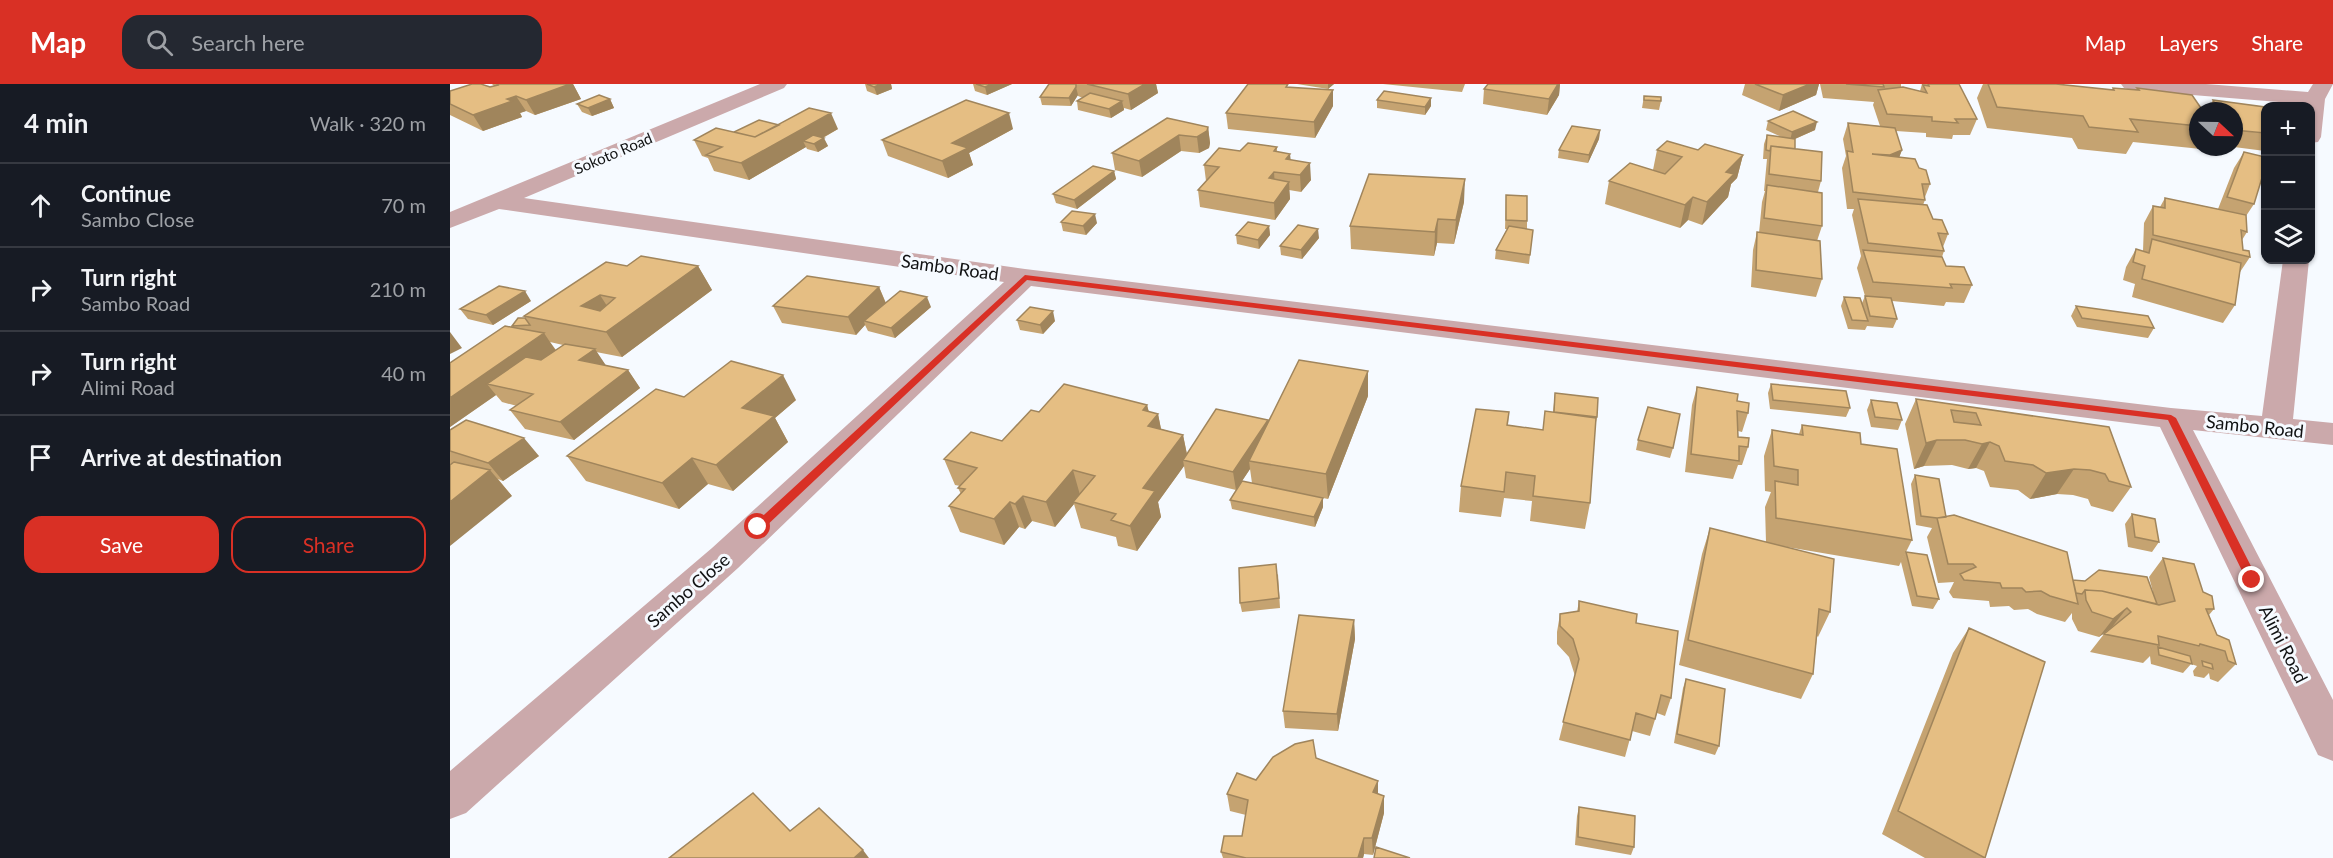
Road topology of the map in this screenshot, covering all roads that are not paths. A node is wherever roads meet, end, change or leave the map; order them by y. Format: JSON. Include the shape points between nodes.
{"nodes":[{"id":1,"x":777,"y":84,"type":"edge"},
{"id":2,"x":2130,"y":84,"type":"edge"},
{"id":3,"x":2319,"y":91,"type":"edge"},
{"id":4,"x":2315,"y":111,"type":"edge"},
{"id":5,"x":498,"y":202,"type":"junction"},
{"id":6,"x":450,"y":221,"type":"edge"},
{"id":7,"x":2296,"y":264,"type":"edge"},
{"id":8,"x":1025,"y":277,"type":"junction"},
{"id":9,"x":2171,"y":418,"type":"junction"},
{"id":10,"x":2276,"y":427,"type":"junction"},
{"id":11,"x":2333,"y":434,"type":"edge"},
{"id":12,"x":2333,"y":742,"type":"edge"},
{"id":13,"x":450,"y":798,"type":"edge"}],
"edges":[{"from":1,"to":5,"type":"street","name":"Sokoto Road"},
{"from":2,"to":3,"type":"street"},
{"from":3,"to":4,"type":"street"},
{"from":5,"to":6,"type":"street","name":"Sokoto Road"},
{"from":5,"to":8,"type":"street","name":"Sambo Road"},
{"from":7,"to":10,"type":"street"},
{"from":8,"to":9,"type":"street","name":"Sambo Road"},
{"from":8,"to":13,"type":"street","name":"Sambo Close","via":[[725,558]]},
{"from":9,"to":10,"type":"street","name":"Sambo Road"},
{"from":9,"to":12,"type":"street","name":"Alimi Road"},
{"from":10,"to":11,"type":"street","name":"Sambo Road"}]}
